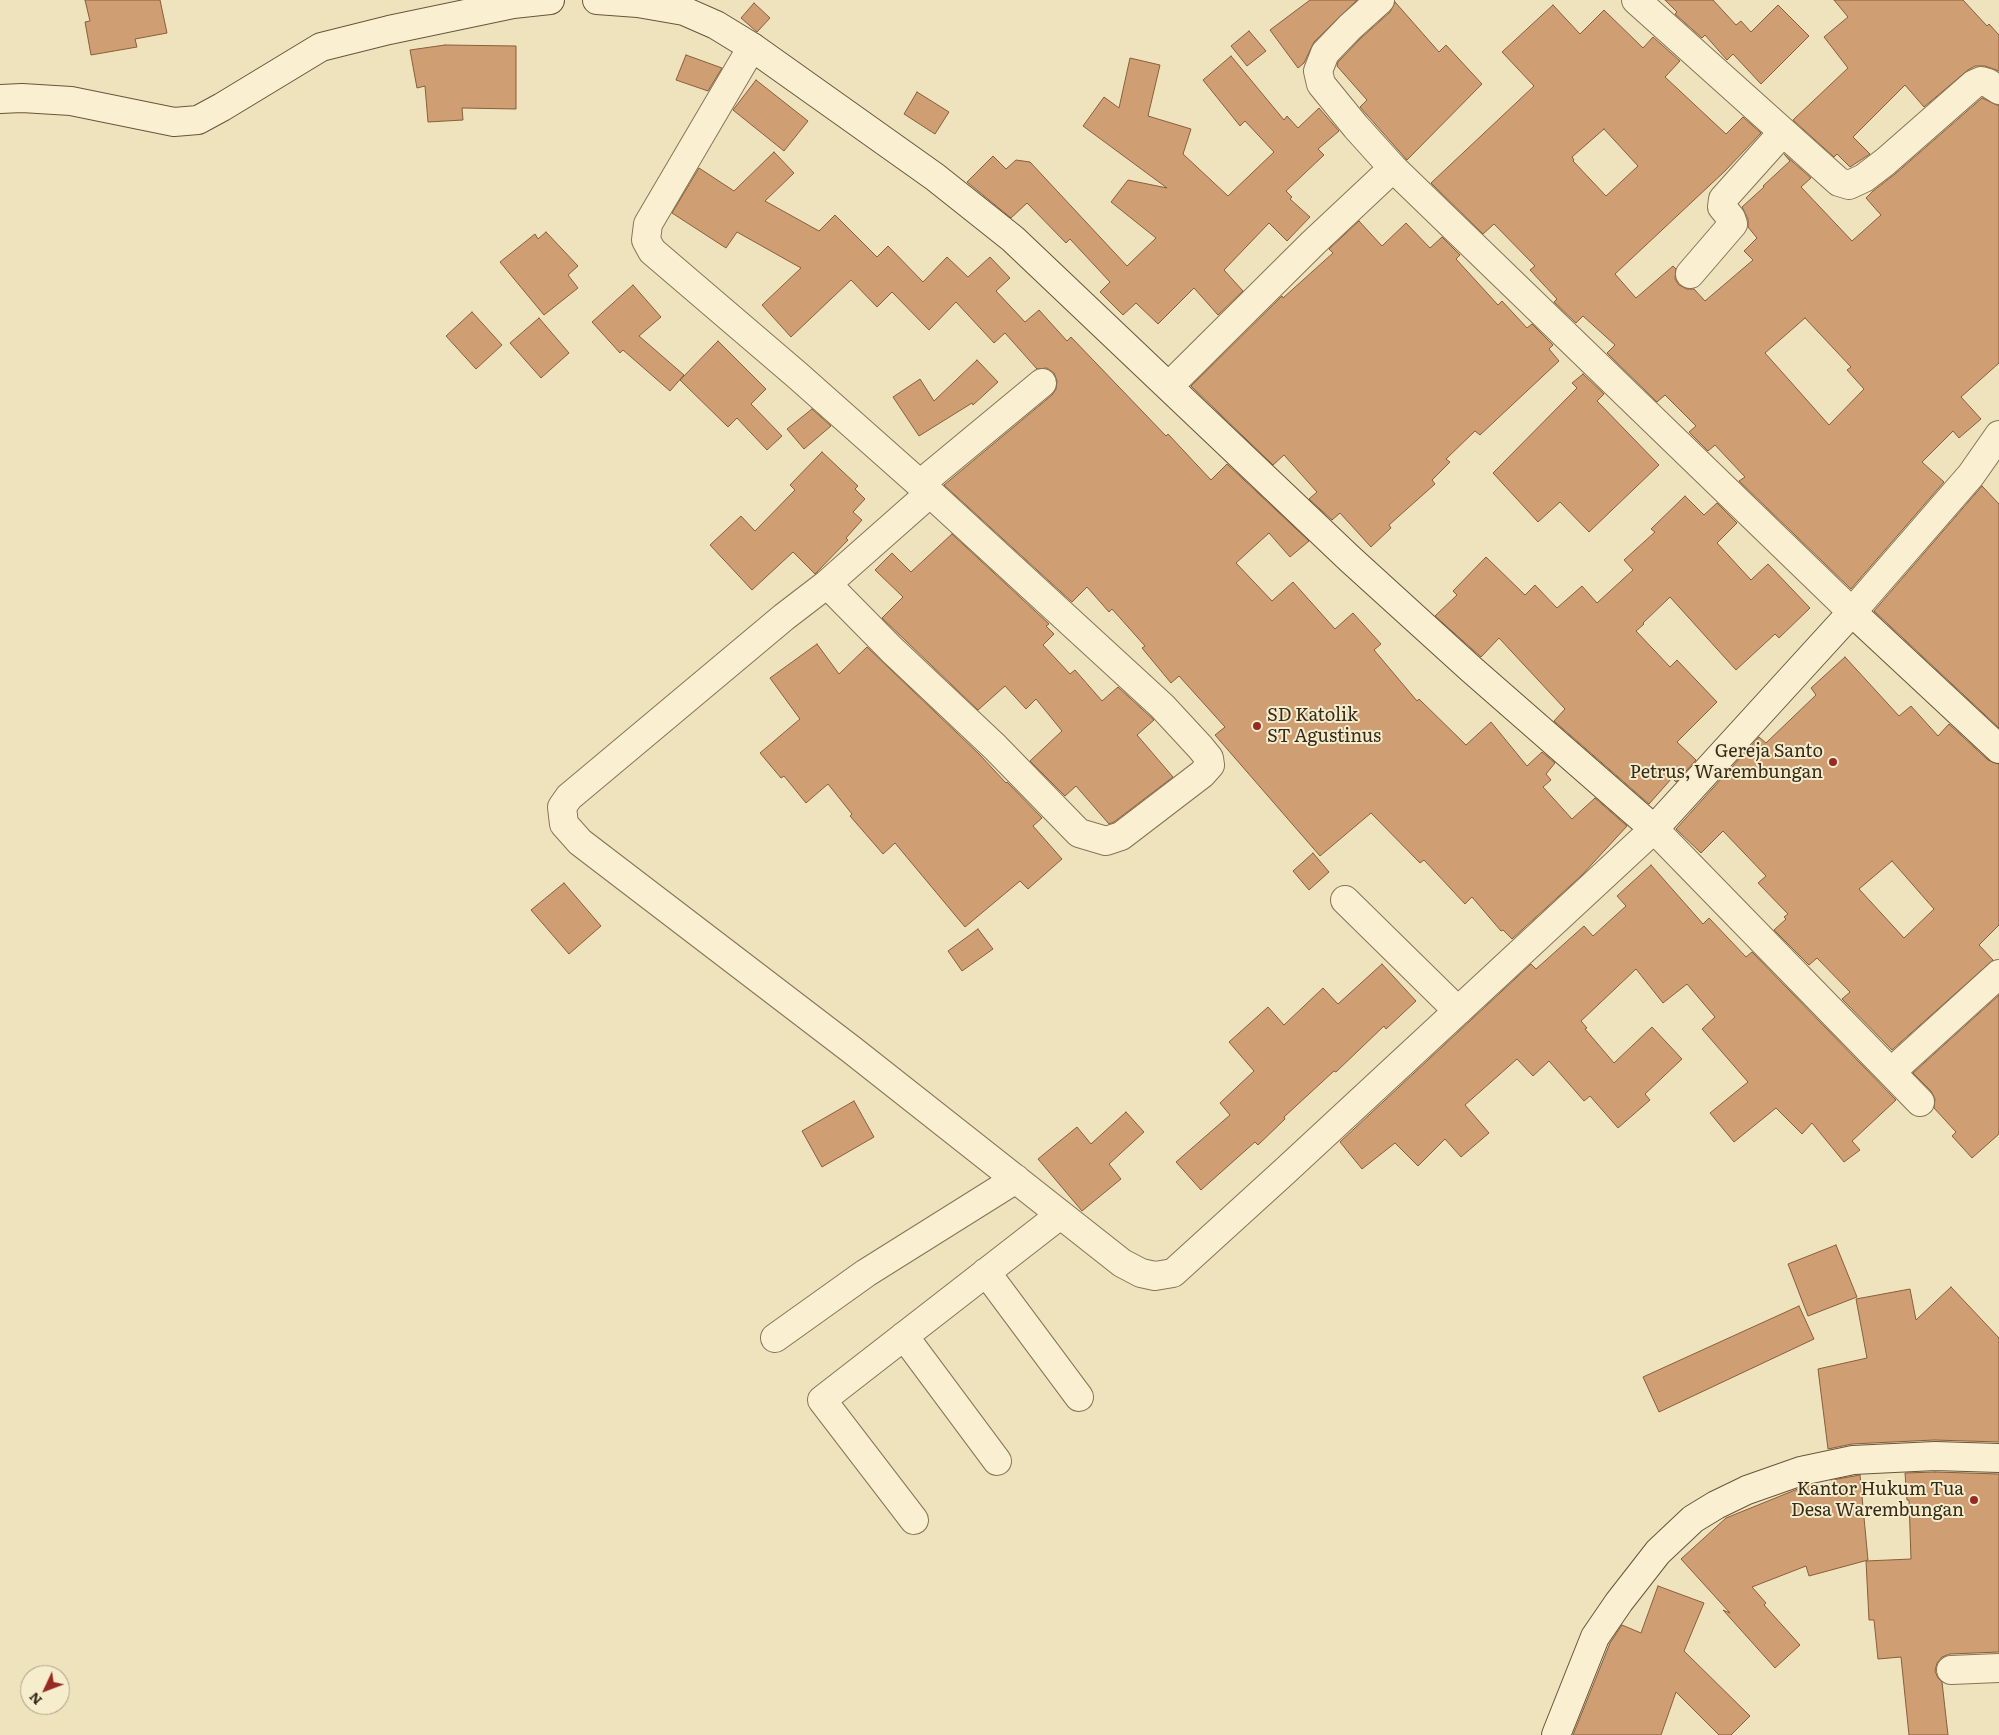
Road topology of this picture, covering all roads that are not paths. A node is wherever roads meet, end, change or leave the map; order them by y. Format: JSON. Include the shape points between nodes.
{"nodes":[{"id":1,"x":550,"y":0,"type":"edge"},
{"id":2,"x":597,"y":0,"type":"edge"},
{"id":3,"x":1380,"y":0,"type":"edge"},
{"id":4,"x":1636,"y":0,"type":"edge"},
{"id":5,"x":752,"y":47,"type":"junction"},
{"id":6,"x":1999,"y":90,"type":"edge"},
{"id":7,"x":0,"y":99,"type":"edge"},
{"id":8,"x":1783,"y":132,"type":"junction"},
{"id":9,"x":1393,"y":168,"type":"junction"},
{"id":10,"x":1690,"y":274,"type":"dead end"},
{"id":11,"x":1042,"y":383,"type":"dead end"},
{"id":12,"x":1169,"y":386,"type":"junction"},
{"id":13,"x":1999,"y":435,"type":"edge"},
{"id":14,"x":925,"y":489,"type":"junction"},
{"id":15,"x":827,"y":584,"type":"junction"},
{"id":16,"x":1852,"y":612,"type":"junction"},
{"id":17,"x":1999,"y":749,"type":"edge"},
{"id":18,"x":1654,"y":829,"type":"junction"},
{"id":19,"x":1345,"y":900,"type":"dead end"},
{"id":20,"x":1999,"y":974,"type":"edge"},
{"id":21,"x":1458,"y":1011,"type":"junction"},
{"id":22,"x":1890,"y":1072,"type":"junction"},
{"id":23,"x":1920,"y":1102,"type":"dead end"},
{"id":24,"x":1016,"y":1180,"type":"junction"},
{"id":25,"x":1060,"y":1215,"type":"junction"},
{"id":26,"x":986,"y":1272,"type":"junction"},
{"id":27,"x":904,"y":1336,"type":"junction"},
{"id":28,"x":775,"y":1338,"type":"dead end"},
{"id":29,"x":1079,"y":1397,"type":"dead end"},
{"id":30,"x":1999,"y":1458,"type":"edge"},
{"id":31,"x":997,"y":1461,"type":"dead end"},
{"id":32,"x":914,"y":1520,"type":"dead end"},
{"id":33,"x":1999,"y":1668,"type":"edge"},
{"id":34,"x":1951,"y":1670,"type":"dead end"},
{"id":35,"x":1556,"y":1735,"type":"edge"}],
"edges":[{"from":1,"to":7,"type":"street","via":[[512,4],[321,47],[198,120],[174,122],[71,101]]},
{"from":2,"to":5,"type":"street","via":[[684,11],[716,25]]},
{"from":3,"to":9,"type":"street","via":[[1325,53],[1318,71],[1321,84]]},
{"from":4,"to":8,"type":"street"},
{"from":5,"to":12,"type":"street","via":[[920,166],[1013,239]]},
{"from":5,"to":14,"type":"street","via":[[648,224],[646,240],[658,257]]},
{"from":6,"to":8,"type":"street","via":[[1980,81],[1974,84],[1885,162],[1849,185],[1839,182]]},
{"from":8,"to":10,"type":"street","via":[[1723,199],[1722,208],[1732,218],[1733,224]]},
{"from":9,"to":12,"type":"street","via":[[1312,243]]},
{"from":9,"to":16,"type":"street"},
{"from":11,"to":14,"type":"street"},
{"from":12,"to":18,"type":"street","via":[[1350,559]]},
{"from":13,"to":16,"type":"street","via":[[1971,475]]},
{"from":14,"to":15,"type":"street"},
{"from":14,"to":15,"type":"street","via":[[1162,706],[1209,758],[1210,765],[1121,836],[1106,841],[1079,833]]},
{"from":15,"to":24,"type":"street","via":[[569,797],[562,807],[564,824],[580,842]]},
{"from":16,"to":17,"type":"street"},
{"from":16,"to":18,"type":"street"},
{"from":18,"to":21,"type":"street"},
{"from":18,"to":22,"type":"street"},
{"from":19,"to":21,"type":"street"},
{"from":20,"to":22,"type":"street"},
{"from":21,"to":25,"type":"street","via":[[1173,1273],[1155,1276],[1141,1273],[1122,1263]]},
{"from":22,"to":23,"type":"street"},
{"from":24,"to":25,"type":"street"},
{"from":24,"to":28,"type":"street","via":[[866,1273]]},
{"from":25,"to":26,"type":"street"},
{"from":26,"to":27,"type":"street"},
{"from":26,"to":29,"type":"street"},
{"from":27,"to":31,"type":"street"},
{"from":27,"to":32,"type":"street","via":[[822,1400]]},
{"from":30,"to":35,"type":"street","via":[[1935,1456],[1853,1460],[1801,1471],[1747,1490],[1708,1509],[1658,1552],[1609,1616],[1595,1637]]},
{"from":33,"to":34,"type":"street"}]}
